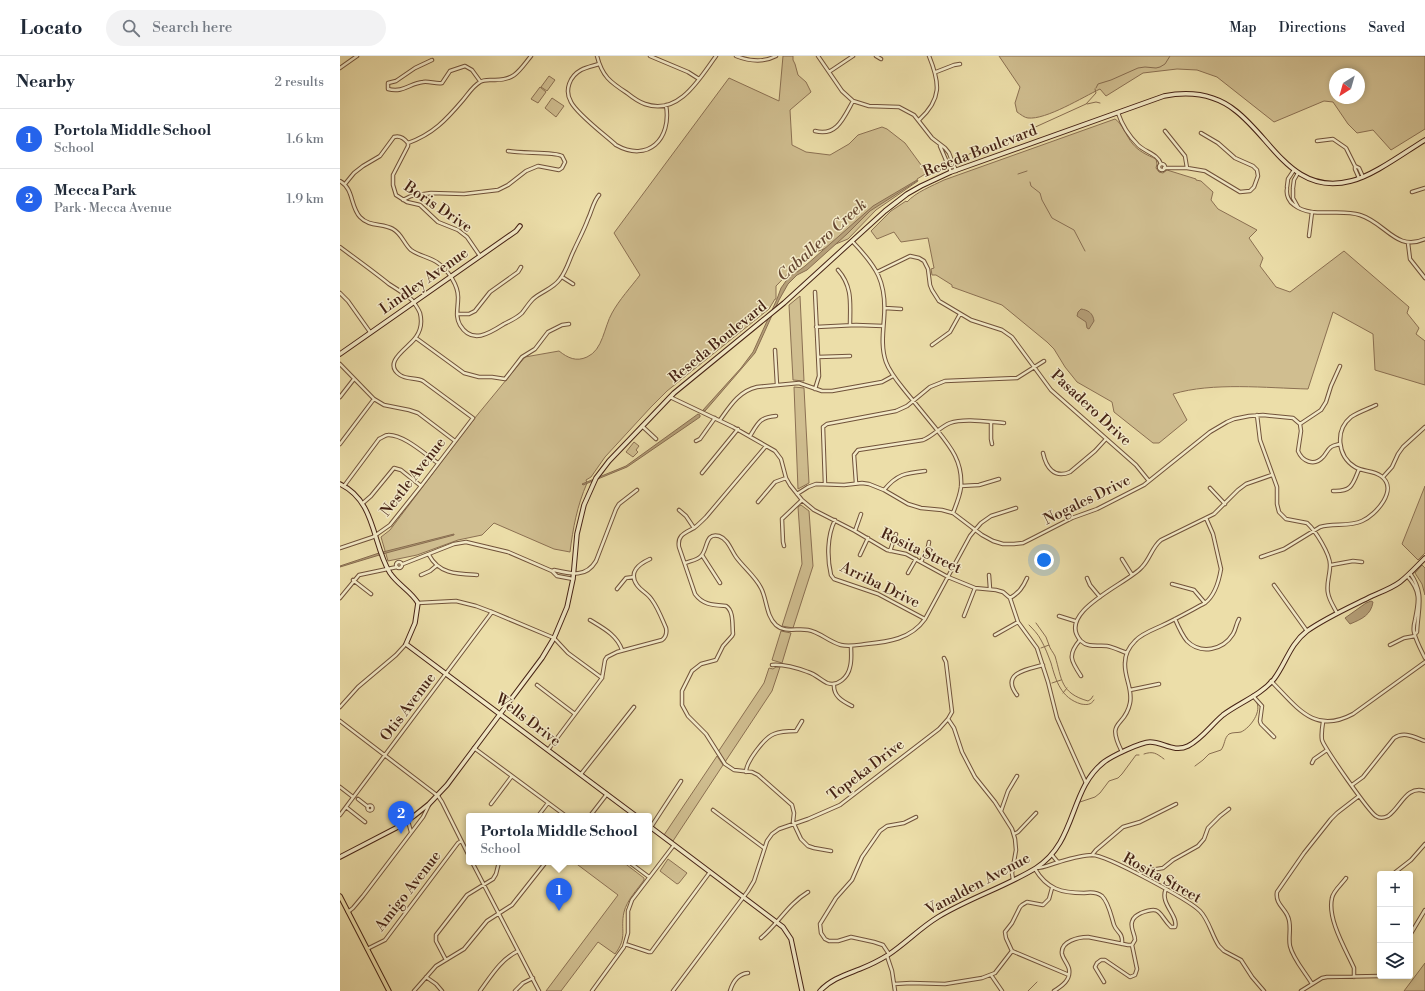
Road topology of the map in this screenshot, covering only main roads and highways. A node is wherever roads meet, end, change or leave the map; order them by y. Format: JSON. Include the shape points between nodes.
{"nodes":[{"id":1,"x":1425,"y":140,"type":"edge"},
{"id":2,"x":520,"y":226,"type":"dead end"},
{"id":3,"x":340,"y":354,"type":"edge"},
{"id":4,"x":342,"y":485,"type":"edge"},
{"id":5,"x":1425,"y":558,"type":"edge"},
{"id":6,"x":500,"y":714,"type":"junction"},
{"id":7,"x":632,"y":813,"type":"edge"},
{"id":8,"x":652,"y":828,"type":"edge"},
{"id":9,"x":340,"y":857,"type":"edge"},
{"id":10,"x":340,"y":896,"type":"edge"},
{"id":11,"x":389,"y":991,"type":"edge"},
{"id":12,"x":802,"y":991,"type":"edge"},
{"id":13,"x":820,"y":991,"type":"edge"}],
"edges":[{"from":1,"to":6,"type":"main road","name":"Reseda Boulevard","via":[[1361,178],[1345,183],[1326,183],[1310,179],[1285,163],[1236,111],[1221,101],[1189,93],[1172,94],[951,172],[901,198],[773,312],[690,379],[609,460],[595,479],[584,506],[566,610],[554,638]]},
{"from":2,"to":3,"type":"main road","name":"Lindley Avenue"},
{"from":4,"to":6,"type":"main road","name":"Wells Drive","via":[[363,503],[388,568],[393,577],[418,603],[415,622],[406,644]]},
{"from":5,"to":13,"type":"main road","name":"Vanalden Avenue","via":[[1397,584],[1307,631],[1296,641],[1279,672],[1271,681],[1187,746],[1176,748],[1148,742],[1122,752],[1100,765],[1086,784],[1066,832],[1052,855],[1035,868],[937,917],[888,954],[864,968],[834,979]]},
{"from":6,"to":7,"type":"main road","name":"Wells Drive"},
{"from":6,"to":9,"type":"main road","name":"Reseda Boulevard","via":[[438,796],[408,821]]},
{"from":8,"to":12,"type":"main road","via":[[787,932],[791,939]]},
{"from":10,"to":11,"type":"main road"}]}
